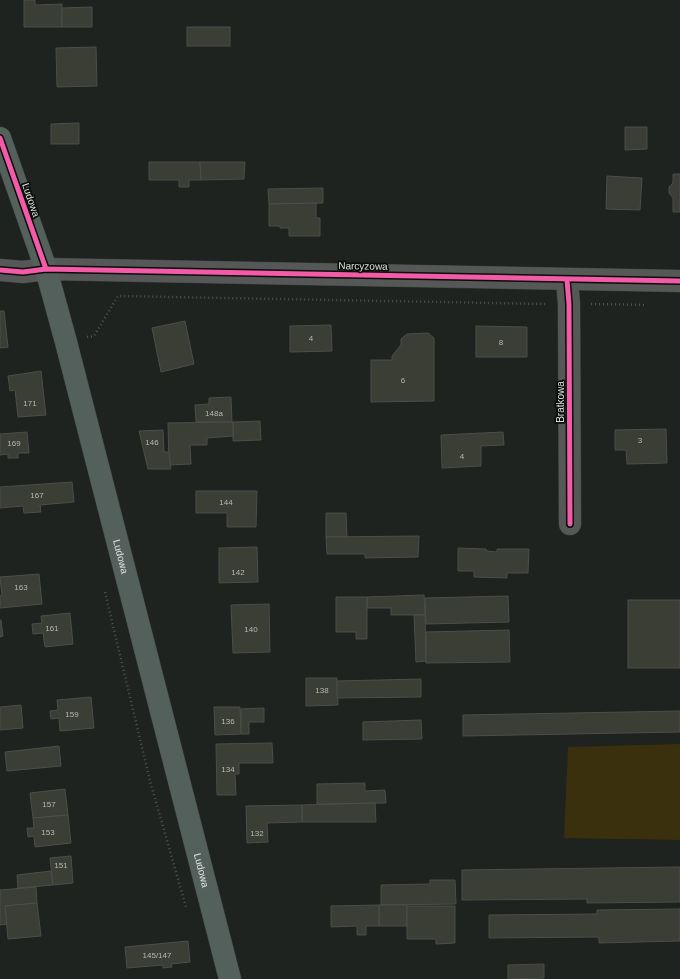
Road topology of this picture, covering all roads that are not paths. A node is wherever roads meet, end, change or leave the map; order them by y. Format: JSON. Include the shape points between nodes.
{"nodes":[{"id":1,"x":0,"y":138,"type":"edge"},
{"id":2,"x":46,"y":269,"type":"junction"},
{"id":3,"x":0,"y":270,"type":"edge"},
{"id":4,"x":567,"y":280,"type":"junction"},
{"id":5,"x":680,"y":281,"type":"edge"},
{"id":6,"x":570,"y":524,"type":"dead end"},
{"id":7,"x":230,"y":979,"type":"edge"}],
"edges":[{"from":1,"to":2,"type":"main road","name":"Ludowa"},
{"from":2,"to":3,"type":"street","name":"Narcyzowa","via":[[23,272]]},
{"from":2,"to":4,"type":"street","name":"Narcyzowa"},
{"from":2,"to":7,"type":"main road","name":"Ludowa"},
{"from":4,"to":5,"type":"street","name":"Narcyzowa"},
{"from":4,"to":6,"type":"street","name":"Bratkowa"}]}
